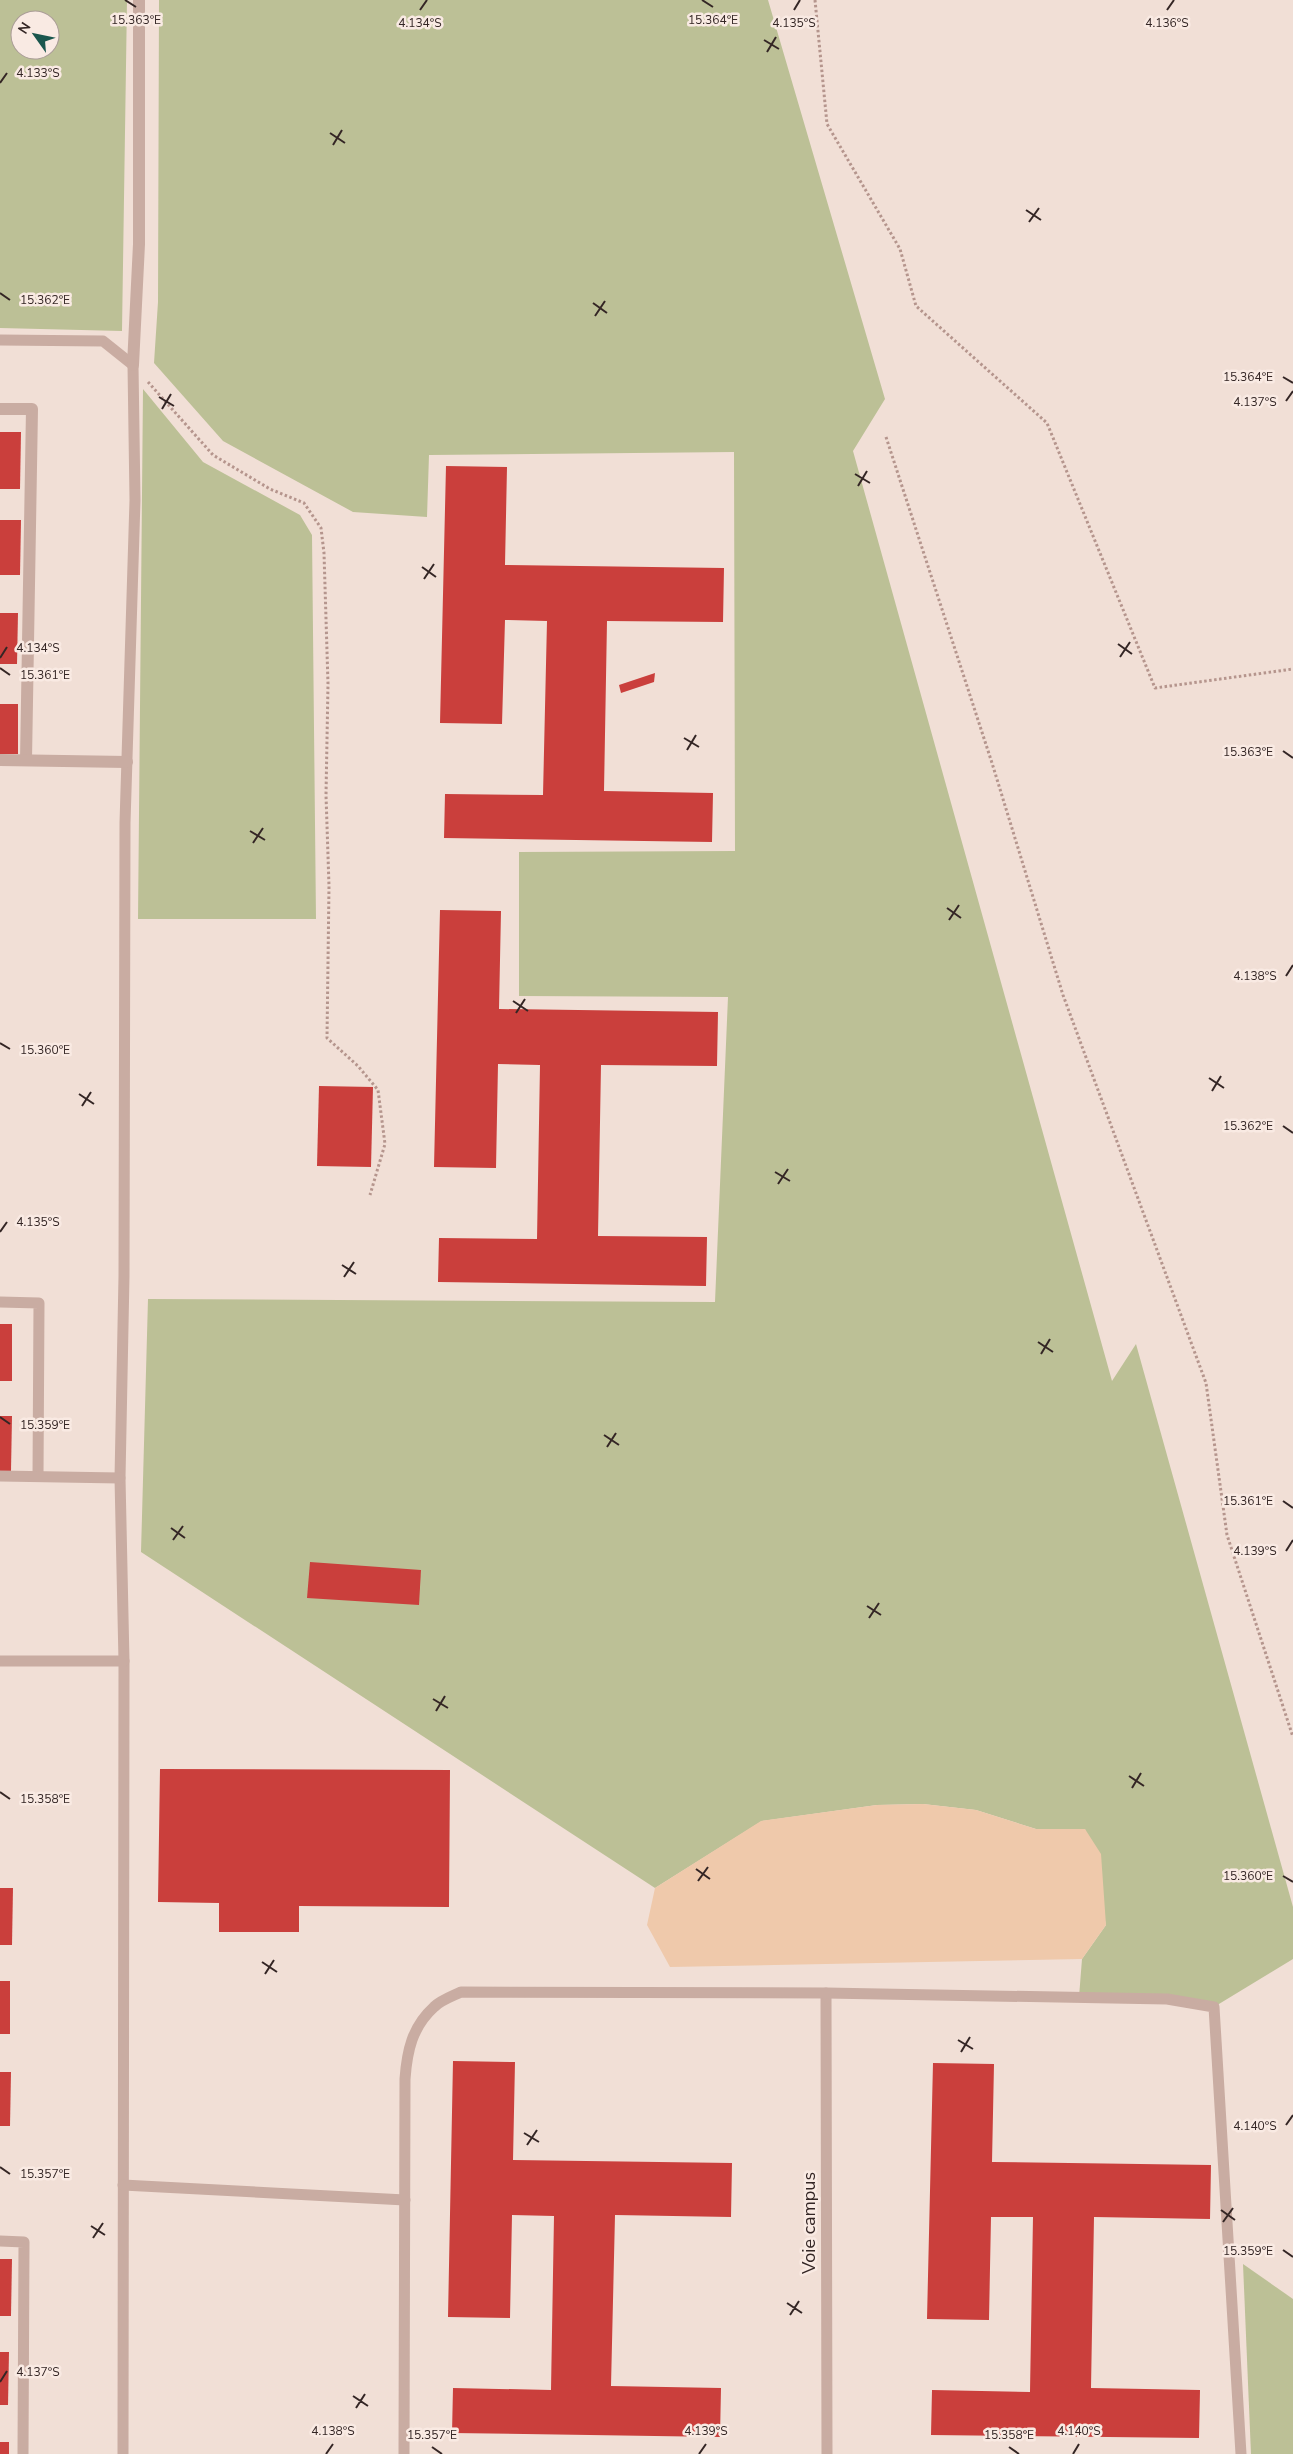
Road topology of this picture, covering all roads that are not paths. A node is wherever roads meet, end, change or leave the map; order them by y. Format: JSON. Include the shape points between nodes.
{"nodes":[{"id":1,"x":139,"y":0,"type":"edge"},
{"id":2,"x":0,"y":340,"type":"edge"},
{"id":3,"x":133,"y":365,"type":"junction"},
{"id":4,"x":0,"y":409,"type":"edge"},
{"id":5,"x":0,"y":760,"type":"edge"},
{"id":6,"x":26,"y":760,"type":"junction"},
{"id":7,"x":126,"y":762,"type":"junction"},
{"id":8,"x":0,"y":1302,"type":"edge"},
{"id":9,"x":0,"y":1476,"type":"edge"},
{"id":10,"x":38,"y":1476,"type":"junction"},
{"id":11,"x":120,"y":1478,"type":"junction"},
{"id":12,"x":0,"y":1661,"type":"edge"},
{"id":13,"x":124,"y":1661,"type":"junction"},
{"id":14,"x":826,"y":1993,"type":"junction"},
{"id":15,"x":123,"y":2185,"type":"junction"},
{"id":16,"x":405,"y":2200,"type":"junction"},
{"id":17,"x":0,"y":2241,"type":"edge"},
{"id":18,"x":23,"y":2454,"type":"edge"},
{"id":19,"x":122,"y":2454,"type":"edge"},
{"id":20,"x":404,"y":2454,"type":"edge"},
{"id":21,"x":827,"y":2454,"type":"edge"},
{"id":22,"x":1241,"y":2454,"type":"edge"}],
"edges":[{"from":1,"to":3,"type":"street","via":[[139,244]]},
{"from":2,"to":3,"type":"lane","via":[[103,342]]},
{"from":3,"to":7,"type":"lane","via":[[135,500]]},
{"from":4,"to":6,"type":"street","via":[[32,409]]},
{"from":5,"to":6,"type":"street"},
{"from":6,"to":7,"type":"street"},
{"from":7,"to":11,"type":"lane"},
{"from":8,"to":10,"type":"lane","via":[[39,1303]]},
{"from":9,"to":10,"type":"lane"},
{"from":10,"to":11,"type":"lane"},
{"from":11,"to":13,"type":"lane"},
{"from":12,"to":13,"type":"lane"},
{"from":13,"to":15,"type":"lane"},
{"from":14,"to":16,"type":"lane","via":[[462,1992],[434,2006],[416,2030],[407,2051]]},
{"from":14,"to":21,"type":"lane","name":"Voie campus"},
{"from":14,"to":22,"type":"lane","via":[[1167,1999],[1214,2007]]},
{"from":15,"to":16,"type":"lane"},
{"from":15,"to":19,"type":"lane"},
{"from":16,"to":20,"type":"lane"},
{"from":17,"to":18,"type":"lane","via":[[24,2242]]}]}
